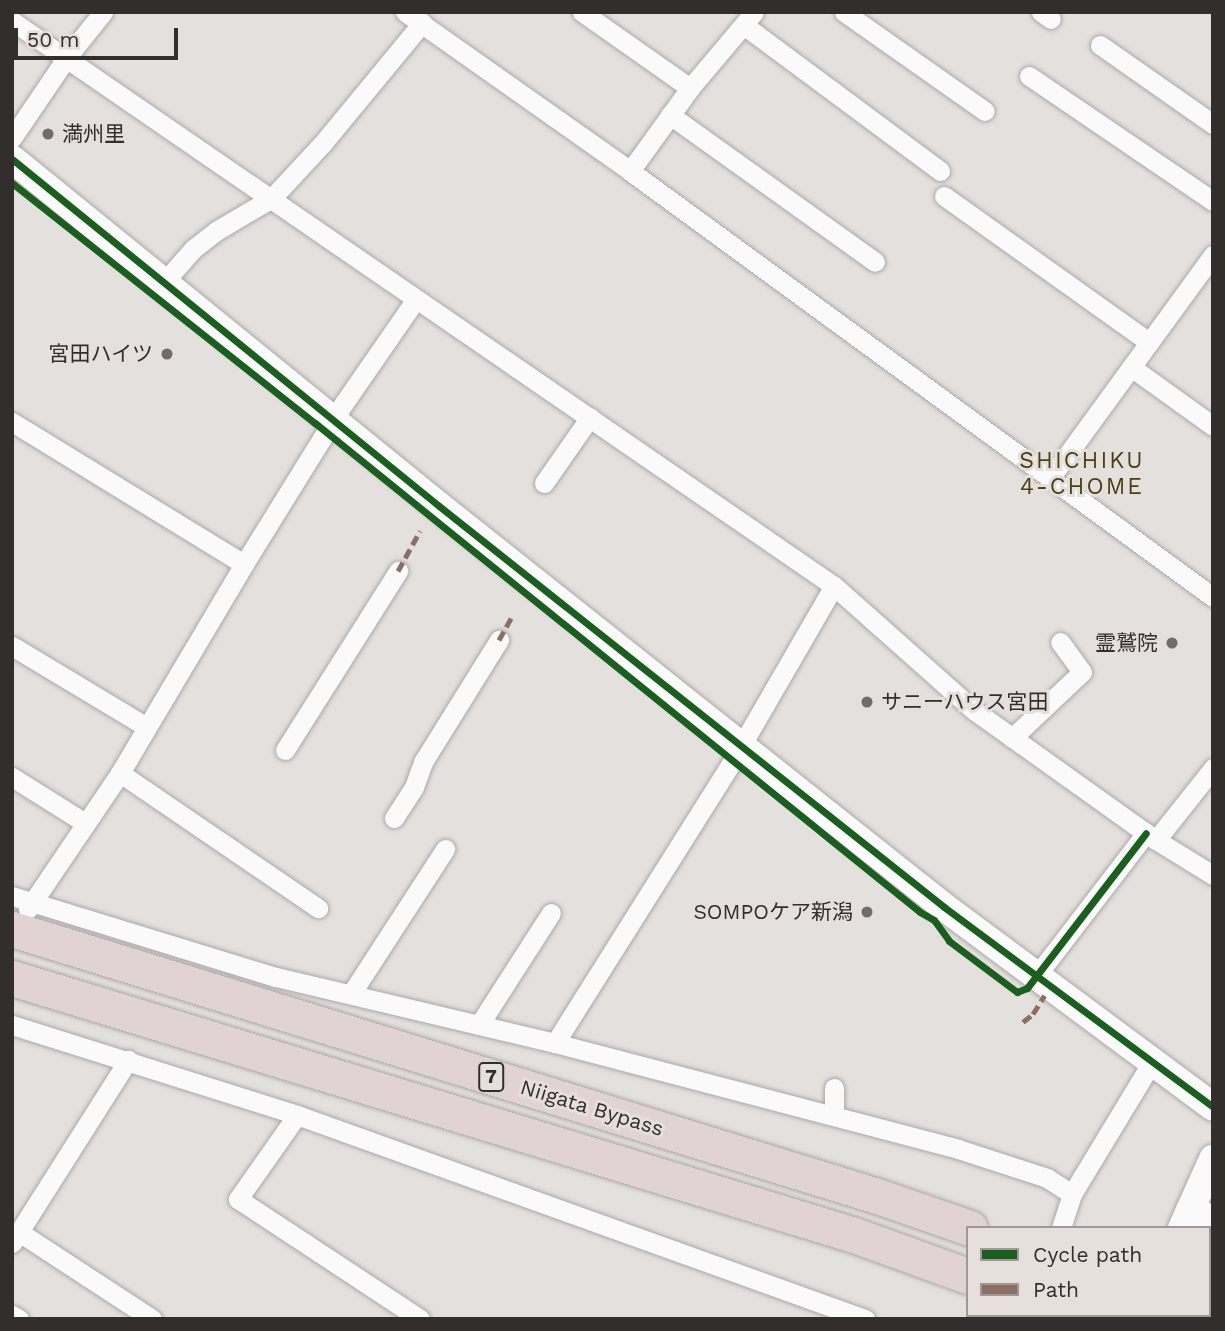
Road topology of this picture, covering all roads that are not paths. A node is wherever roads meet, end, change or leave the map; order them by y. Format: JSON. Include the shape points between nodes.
{"nodes":[{"id":1,"x":103,"y":12,"type":"edge"},
{"id":2,"x":582,"y":12,"type":"edge"},
{"id":3,"x":844,"y":12,"type":"edge"},
{"id":4,"x":749,"y":17,"type":"edge"},
{"id":5,"x":413,"y":18,"type":"edge"},
{"id":6,"x":12,"y":21,"type":"edge"},
{"id":7,"x":1100,"y":45,"type":"dead end"},
{"id":8,"x":67,"y":57,"type":"junction"},
{"id":9,"x":1029,"y":76,"type":"dead end"},
{"id":10,"x":690,"y":88,"type":"junction"},
{"id":11,"x":985,"y":111,"type":"dead end"},
{"id":12,"x":670,"y":115,"type":"junction"},
{"id":13,"x":1213,"y":124,"type":"edge"},
{"id":14,"x":12,"y":138,"type":"edge"},
{"id":15,"x":12,"y":159,"type":"edge"},
{"id":16,"x":630,"y":171,"type":"junction"},
{"id":17,"x":940,"y":171,"type":"dead end"},
{"id":18,"x":944,"y":196,"type":"dead end"},
{"id":19,"x":271,"y":198,"type":"junction"},
{"id":20,"x":1213,"y":201,"type":"edge"},
{"id":21,"x":875,"y":262,"type":"dead end"},
{"id":22,"x":1210,"y":265,"type":"edge"},
{"id":23,"x":165,"y":281,"type":"junction"},
{"id":24,"x":416,"y":299,"type":"junction"},
{"id":25,"x":1149,"y":342,"type":"junction"},
{"id":26,"x":1131,"y":367,"type":"junction"},
{"id":27,"x":590,"y":417,"type":"junction"},
{"id":28,"x":335,"y":421,"type":"junction"},
{"id":29,"x":12,"y":422,"type":"edge"},
{"id":30,"x":1213,"y":426,"type":"edge"},
{"id":31,"x":1051,"y":477,"type":"junction"},
{"id":32,"x":544,"y":483,"type":"dead end"},
{"id":33,"x":244,"y":564,"type":"junction"},
{"id":34,"x":398,"y":571,"type":"dead end"},
{"id":35,"x":834,"y":586,"type":"junction"},
{"id":36,"x":1213,"y":597,"type":"edge"},
{"id":37,"x":499,"y":640,"type":"dead end"},
{"id":38,"x":1060,"y":642,"type":"dead end"},
{"id":39,"x":12,"y":646,"type":"edge"},
{"id":40,"x":145,"y":726,"type":"junction"},
{"id":41,"x":1013,"y":738,"type":"junction"},
{"id":42,"x":741,"y":746,"type":"junction"},
{"id":43,"x":285,"y":750,"type":"dead end"},
{"id":44,"x":1213,"y":768,"type":"edge"},
{"id":45,"x":120,"y":773,"type":"junction"},
{"id":46,"x":12,"y":777,"type":"edge"},
{"id":47,"x":394,"y":818,"type":"dead end"},
{"id":48,"x":85,"y":823,"type":"junction"},
{"id":49,"x":1151,"y":837,"type":"junction"},
{"id":50,"x":445,"y":849,"type":"dead end"},
{"id":51,"x":1213,"y":875,"type":"edge"},
{"id":52,"x":12,"y":896,"type":"edge"},
{"id":53,"x":318,"y":908,"type":"dead end"},
{"id":54,"x":24,"y":913,"type":"edge"},
{"id":55,"x":551,"y":913,"type":"dead end"},
{"id":56,"x":1037,"y":975,"type":"junction"},
{"id":57,"x":12,"y":978,"type":"edge"},
{"id":58,"x":351,"y":994,"type":"junction"},
{"id":59,"x":12,"y":1025,"type":"edge"},
{"id":60,"x":479,"y":1025,"type":"junction"},
{"id":61,"x":555,"y":1043,"type":"junction"},
{"id":62,"x":128,"y":1060,"type":"junction"},
{"id":63,"x":1153,"y":1060,"type":"junction"},
{"id":64,"x":834,"y":1088,"type":"dead end"},
{"id":65,"x":1213,"y":1107,"type":"edge"},
{"id":66,"x":297,"y":1115,"type":"junction"},
{"id":67,"x":834,"y":1116,"type":"junction"},
{"id":68,"x":1213,"y":1160,"type":"edge"},
{"id":69,"x":1072,"y":1194,"type":"junction"},
{"id":70,"x":1195,"y":1219,"type":"edge"},
{"id":71,"x":1062,"y":1226,"type":"edge"},
{"id":72,"x":966,"y":1227,"type":"edge"},
{"id":73,"x":16,"y":1238,"type":"edge"},
{"id":74,"x":966,"y":1275,"type":"edge"},
{"id":75,"x":12,"y":1315,"type":"edge"},
{"id":76,"x":19,"y":1319,"type":"edge"},
{"id":77,"x":152,"y":1319,"type":"edge"},
{"id":78,"x":421,"y":1319,"type":"edge"},
{"id":79,"x":864,"y":1319,"type":"edge"}],
"edges":[{"from":1,"to":8,"type":"street"},
{"from":2,"to":10,"type":"street"},
{"from":3,"to":11,"type":"street"},
{"from":4,"to":10,"type":"street"},
{"from":4,"to":17,"type":"street"},
{"from":5,"to":16,"type":"street"},
{"from":5,"to":19,"type":"street","via":[[323,143]]},
{"from":6,"to":8,"type":"street"},
{"from":7,"to":13,"type":"street"},
{"from":8,"to":14,"type":"street"},
{"from":8,"to":19,"type":"street"},
{"from":9,"to":20,"type":"street"},
{"from":10,"to":12,"type":"street"},
{"from":12,"to":16,"type":"street"},
{"from":12,"to":21,"type":"street"},
{"from":15,"to":23,"type":"street"},
{"from":16,"to":31,"type":"street"},
{"from":18,"to":25,"type":"street"},
{"from":19,"to":23,"type":"street","via":[[201,243]]},
{"from":19,"to":24,"type":"street"},
{"from":22,"to":25,"type":"street"},
{"from":23,"to":28,"type":"street"},
{"from":24,"to":27,"type":"street"},
{"from":24,"to":28,"type":"street"},
{"from":25,"to":26,"type":"street"},
{"from":26,"to":30,"type":"street"},
{"from":26,"to":31,"type":"street"},
{"from":27,"to":32,"type":"street"},
{"from":27,"to":35,"type":"street"},
{"from":28,"to":33,"type":"street"},
{"from":28,"to":42,"type":"street"},
{"from":29,"to":33,"type":"street"},
{"from":31,"to":36,"type":"street"},
{"from":33,"to":40,"type":"street"},
{"from":34,"to":43,"type":"street"},
{"from":35,"to":41,"type":"street","via":[[975,711]]},
{"from":35,"to":42,"type":"street"},
{"from":37,"to":47,"type":"street"},
{"from":38,"to":41,"type":"street","via":[[1082,672]]},
{"from":39,"to":40,"type":"street"},
{"from":40,"to":45,"type":"street"},
{"from":41,"to":49,"type":"street"},
{"from":42,"to":56,"type":"street"},
{"from":42,"to":61,"type":"street"},
{"from":44,"to":49,"type":"street"},
{"from":45,"to":48,"type":"street"},
{"from":45,"to":53,"type":"street"},
{"from":46,"to":48,"type":"street"},
{"from":48,"to":54,"type":"street"},
{"from":49,"to":51,"type":"street"},
{"from":49,"to":56,"type":"street"},
{"from":50,"to":58,"type":"street"},
{"from":52,"to":54,"type":"street"},
{"from":54,"to":58,"type":"street"},
{"from":54,"to":72,"type":"highway","name":"Niigata Bypass","number":"7"},
{"from":55,"to":60,"type":"street"},
{"from":56,"to":63,"type":"street"},
{"from":57,"to":74,"type":"highway","number":"7","via":[[854,1235]]},
{"from":58,"to":60,"type":"street"},
{"from":59,"to":62,"type":"street"},
{"from":60,"to":61,"type":"street"},
{"from":61,"to":67,"type":"street"},
{"from":62,"to":66,"type":"street"},
{"from":62,"to":73,"type":"street"},
{"from":63,"to":65,"type":"street"},
{"from":63,"to":69,"type":"street"},
{"from":64,"to":67,"type":"street"},
{"from":66,"to":78,"type":"street","via":[[238,1199]]},
{"from":66,"to":79,"type":"street"},
{"from":67,"to":69,"type":"street","via":[[1047,1178]]},
{"from":68,"to":70,"type":"street"},
{"from":69,"to":71,"type":"street"},
{"from":73,"to":77,"type":"street"},
{"from":75,"to":76,"type":"street"}]}
